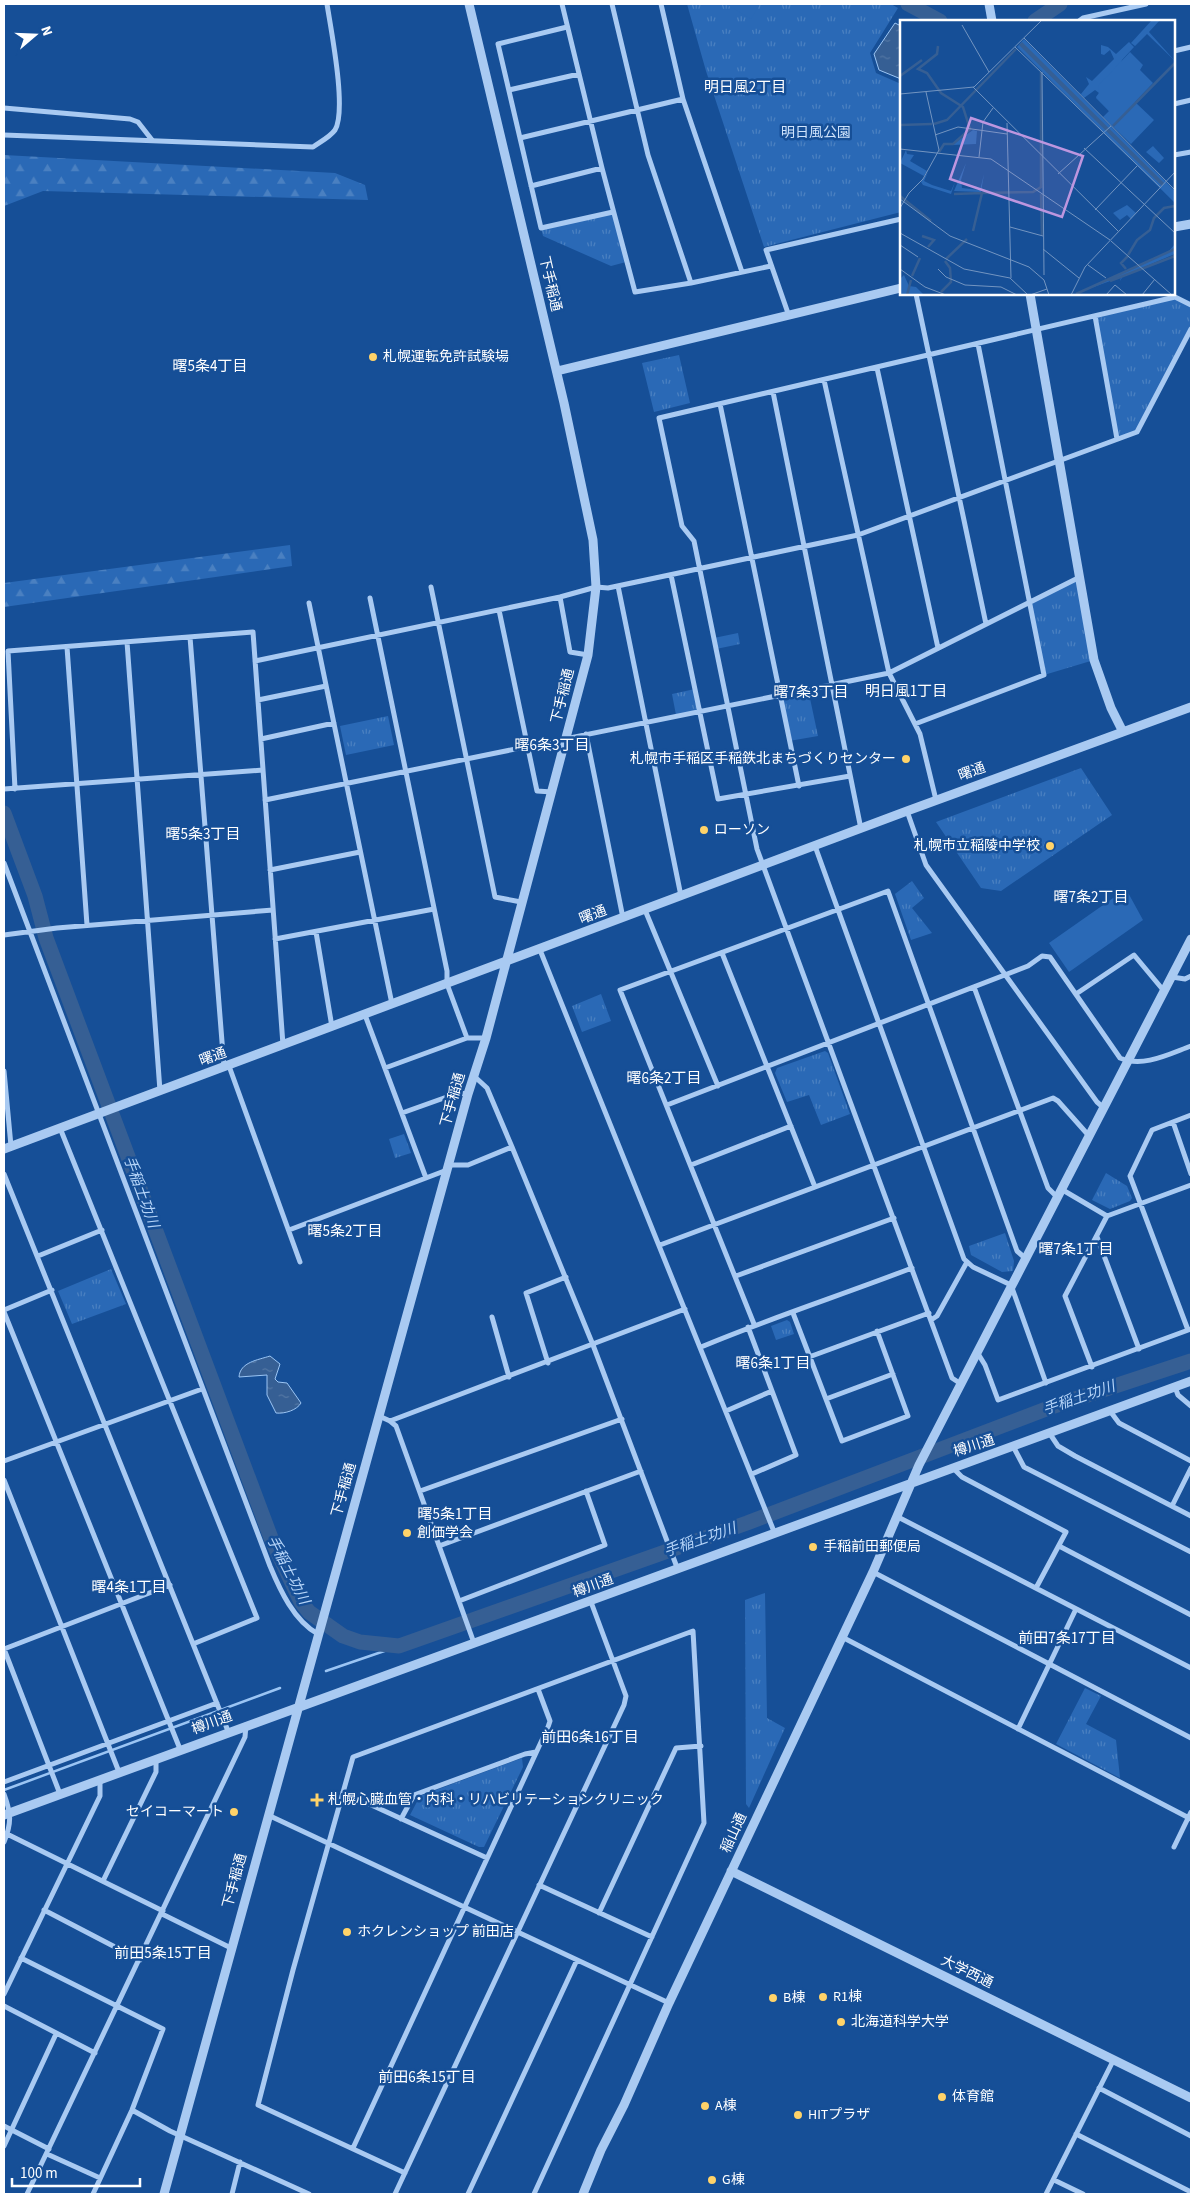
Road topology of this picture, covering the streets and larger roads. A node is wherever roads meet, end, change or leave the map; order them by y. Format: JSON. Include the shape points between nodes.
{"nodes":[{"id":1,"x":327,"y":4,"type":"edge"},
{"id":2,"x":469,"y":4,"type":"edge"},
{"id":3,"x":562,"y":4,"type":"edge"},
{"id":4,"x":612,"y":4,"type":"edge"},
{"id":5,"x":661,"y":4,"type":"edge"},
{"id":6,"x":989,"y":4,"type":"edge"},
{"id":7,"x":1146,"y":4,"type":"edge"},
{"id":8,"x":992,"y":20,"type":"edge"},
{"id":9,"x":1080,"y":20,"type":"edge"},
{"id":10,"x":567,"y":27,"type":"junction"},
{"id":11,"x":1191,"y":47,"type":"edge"},
{"id":12,"x":1175,"y":51,"type":"edge"},
{"id":13,"x":579,"y":74,"type":"junction"},
{"id":14,"x":509,"y":90,"type":"junction"},
{"id":15,"x":683,"y":99,"type":"junction"},
{"id":16,"x":1191,"y":100,"type":"edge"},
{"id":17,"x":1175,"y":104,"type":"edge"},
{"id":18,"x":4,"y":108,"type":"edge"},
{"id":19,"x":637,"y":110,"type":"junction"},
{"id":20,"x":590,"y":121,"type":"junction"},
{"id":21,"x":4,"y":135,"type":"edge"},
{"id":22,"x":520,"y":138,"type":"junction"},
{"id":23,"x":152,"y":140,"type":"junction"},
{"id":24,"x":1191,"y":152,"type":"edge"},
{"id":25,"x":1175,"y":155,"type":"edge"},
{"id":26,"x":602,"y":168,"type":"junction"},
{"id":27,"x":531,"y":186,"type":"junction"},
{"id":28,"x":613,"y":212,"type":"junction"},
{"id":29,"x":900,"y":219,"type":"edge"},
{"id":30,"x":1191,"y":224,"type":"edge"},
{"id":31,"x":1175,"y":227,"type":"edge"},
{"id":32,"x":771,"y":266,"type":"junction"},
{"id":33,"x":742,"y":272,"type":"junction"},
{"id":34,"x":691,"y":283,"type":"junction"},
{"id":35,"x":900,"y":288,"type":"edge"},
{"id":36,"x":916,"y":295,"type":"edge"},
{"id":37,"x":1030,"y":295,"type":"edge"},
{"id":38,"x":1191,"y":305,"type":"edge"},
{"id":39,"x":789,"y":316,"type":"junction"},
{"id":40,"x":1095,"y":316,"type":"junction"},
{"id":41,"x":1191,"y":329,"type":"edge"},
{"id":42,"x":1036,"y":330,"type":"junction"},
{"id":43,"x":978,"y":344,"type":"junction"},
{"id":44,"x":929,"y":356,"type":"junction"},
{"id":45,"x":876,"y":368,"type":"junction"},
{"id":46,"x":556,"y":371,"type":"junction"},
{"id":47,"x":824,"y":380,"type":"junction"},
{"id":48,"x":773,"y":392,"type":"junction"},
{"id":49,"x":720,"y":404,"type":"junction"},
{"id":50,"x":1117,"y":439,"type":"junction"},
{"id":51,"x":1059,"y":460,"type":"junction"},
{"id":52,"x":1006,"y":480,"type":"junction"},
{"id":53,"x":959,"y":498,"type":"junction"},
{"id":54,"x":909,"y":516,"type":"junction"},
{"id":55,"x":858,"y":535,"type":"junction"},
{"id":56,"x":804,"y":547,"type":"junction"},
{"id":57,"x":753,"y":558,"type":"junction"},
{"id":58,"x":700,"y":569,"type":"junction"},
{"id":59,"x":671,"y":575,"type":"junction"},
{"id":60,"x":1080,"y":577,"type":"junction"},
{"id":61,"x":618,"y":586,"type":"junction"},
{"id":62,"x":431,"y":587,"type":"dead end"},
{"id":63,"x":596,"y":587,"type":"junction"},
{"id":64,"x":560,"y":597,"type":"junction"},
{"id":65,"x":370,"y":598,"type":"dead end"},
{"id":66,"x":1030,"y":602,"type":"junction"},
{"id":67,"x":309,"y":603,"type":"dead end"},
{"id":68,"x":499,"y":610,"type":"junction"},
{"id":69,"x":438,"y":623,"type":"junction"},
{"id":70,"x":986,"y":624,"type":"junction"},
{"id":71,"x":378,"y":636,"type":"junction"},
{"id":72,"x":190,"y":637,"type":"junction"},
{"id":73,"x":128,"y":642,"type":"junction"},
{"id":74,"x":67,"y":647,"type":"junction"},
{"id":75,"x":318,"y":648,"type":"junction"},
{"id":76,"x":938,"y":648,"type":"junction"},
{"id":77,"x":588,"y":655,"type":"junction"},
{"id":78,"x":255,"y":661,"type":"junction"},
{"id":79,"x":889,"y":672,"type":"junction"},
{"id":80,"x":832,"y":684,"type":"junction"},
{"id":81,"x":326,"y":686,"type":"junction"},
{"id":82,"x":779,"y":694,"type":"junction"},
{"id":83,"x":258,"y":700,"type":"junction"},
{"id":84,"x":727,"y":705,"type":"junction"},
{"id":85,"x":1191,"y":707,"type":"edge"},
{"id":86,"x":699,"y":711,"type":"junction"},
{"id":87,"x":645,"y":722,"type":"junction"},
{"id":88,"x":334,"y":723,"type":"junction"},
{"id":89,"x":915,"y":724,"type":"junction"},
{"id":90,"x":1123,"y":732,"type":"junction"},
{"id":91,"x":586,"y":734,"type":"junction"},
{"id":92,"x":567,"y":737,"type":"junction"},
{"id":93,"x":261,"y":739,"type":"junction"},
{"id":94,"x":527,"y":747,"type":"junction"},
{"id":95,"x":467,"y":759,"type":"junction"},
{"id":96,"x":263,"y":770,"type":"junction"},
{"id":97,"x":406,"y":772,"type":"junction"},
{"id":98,"x":201,"y":775,"type":"junction"},
{"id":99,"x":850,"y":776,"type":"junction"},
{"id":100,"x":138,"y":780,"type":"junction"},
{"id":101,"x":76,"y":784,"type":"junction"},
{"id":102,"x":346,"y":784,"type":"junction"},
{"id":103,"x":798,"y":786,"type":"junction"},
{"id":104,"x":15,"y":788,"type":"junction"},
{"id":105,"x":4,"y":789,"type":"edge"},
{"id":106,"x":552,"y":792,"type":"junction"},
{"id":107,"x":746,"y":794,"type":"junction"},
{"id":108,"x":265,"y":800,"type":"junction"},
{"id":109,"x":936,"y":800,"type":"junction"},
{"id":110,"x":907,"y":811,"type":"junction"},
{"id":111,"x":861,"y":828,"type":"junction"},
{"id":112,"x":816,"y":846,"type":"junction"},
{"id":113,"x":360,"y":852,"type":"junction"},
{"id":114,"x":4,"y":863,"type":"edge"},
{"id":115,"x":764,"y":865,"type":"junction"},
{"id":116,"x":270,"y":870,"type":"junction"},
{"id":117,"x":682,"y":896,"type":"junction"},
{"id":118,"x":521,"y":902,"type":"junction"},
{"id":119,"x":434,"y":909,"type":"junction"},
{"id":120,"x":838,"y":909,"type":"junction"},
{"id":121,"x":273,"y":910,"type":"junction"},
{"id":122,"x":645,"y":910,"type":"junction"},
{"id":123,"x":212,"y":915,"type":"junction"},
{"id":124,"x":623,"y":918,"type":"junction"},
{"id":125,"x":148,"y":920,"type":"junction"},
{"id":126,"x":375,"y":920,"type":"junction"},
{"id":127,"x":87,"y":925,"type":"junction"},
{"id":128,"x":787,"y":927,"type":"junction"},
{"id":129,"x":29,"y":931,"type":"junction"},
{"id":130,"x":316,"y":932,"type":"junction"},
{"id":131,"x":4,"y":934,"type":"edge"},
{"id":132,"x":1191,"y":939,"type":"edge"},
{"id":133,"x":275,"y":940,"type":"junction"},
{"id":134,"x":540,"y":950,"type":"junction"},
{"id":135,"x":722,"y":953,"type":"junction"},
{"id":136,"x":506,"y":962,"type":"junction"},
{"id":137,"x":671,"y":971,"type":"junction"},
{"id":138,"x":1005,"y":975,"type":"junction"},
{"id":139,"x":1191,"y":976,"type":"edge"},
{"id":140,"x":1172,"y":977,"type":"junction"},
{"id":141,"x":447,"y":984,"type":"junction"},
{"id":142,"x":974,"y":987,"type":"junction"},
{"id":143,"x":1164,"y":992,"type":"junction"},
{"id":144,"x":1076,"y":994,"type":"junction"},
{"id":145,"x":392,"y":1005,"type":"junction"},
{"id":146,"x":929,"y":1005,"type":"junction"},
{"id":147,"x":365,"y":1015,"type":"junction"},
{"id":148,"x":880,"y":1024,"type":"junction"},
{"id":149,"x":332,"y":1027,"type":"junction"},
{"id":150,"x":467,"y":1038,"type":"junction"},
{"id":151,"x":486,"y":1038,"type":"junction"},
{"id":152,"x":830,"y":1043,"type":"junction"},
{"id":153,"x":283,"y":1045,"type":"junction"},
{"id":154,"x":1191,"y":1046,"type":"edge"},
{"id":155,"x":1129,"y":1062,"type":"junction"},
{"id":156,"x":226,"y":1067,"type":"junction"},
{"id":157,"x":767,"y":1067,"type":"junction"},
{"id":158,"x":385,"y":1068,"type":"junction"},
{"id":159,"x":4,"y":1071,"type":"edge"},
{"id":160,"x":4,"y":1076,"type":"edge"},
{"id":161,"x":474,"y":1076,"type":"junction"},
{"id":162,"x":718,"y":1086,"type":"junction"},
{"id":163,"x":160,"y":1091,"type":"junction"},
{"id":164,"x":468,"y":1094,"type":"junction"},
{"id":165,"x":667,"y":1105,"type":"junction"},
{"id":166,"x":1105,"y":1109,"type":"junction"},
{"id":167,"x":1019,"y":1111,"type":"junction"},
{"id":168,"x":100,"y":1113,"type":"junction"},
{"id":169,"x":402,"y":1113,"type":"junction"},
{"id":170,"x":1191,"y":1115,"type":"edge"},
{"id":171,"x":1173,"y":1122,"type":"junction"},
{"id":172,"x":791,"y":1126,"type":"junction"},
{"id":173,"x":60,"y":1128,"type":"junction"},
{"id":174,"x":972,"y":1128,"type":"junction"},
{"id":175,"x":1090,"y":1137,"type":"junction"},
{"id":176,"x":924,"y":1146,"type":"junction"},
{"id":177,"x":512,"y":1147,"type":"junction"},
{"id":178,"x":8,"y":1148,"type":"edge"},
{"id":179,"x":875,"y":1164,"type":"junction"},
{"id":180,"x":691,"y":1165,"type":"junction"},
{"id":181,"x":448,"y":1168,"type":"junction"},
{"id":182,"x":4,"y":1174,"type":"edge"},
{"id":183,"x":1191,"y":1174,"type":"edge"},
{"id":184,"x":426,"y":1178,"type":"junction"},
{"id":185,"x":1191,"y":1185,"type":"edge"},
{"id":186,"x":815,"y":1187,"type":"junction"},
{"id":187,"x":1059,"y":1192,"type":"junction"},
{"id":188,"x":1140,"y":1204,"type":"junction"},
{"id":189,"x":1107,"y":1216,"type":"junction"},
{"id":190,"x":894,"y":1218,"type":"junction"},
{"id":191,"x":716,"y":1224,"type":"junction"},
{"id":192,"x":102,"y":1230,"type":"junction"},
{"id":193,"x":289,"y":1230,"type":"junction"},
{"id":194,"x":1097,"y":1237,"type":"junction"},
{"id":195,"x":660,"y":1245,"type":"junction"},
{"id":196,"x":38,"y":1256,"type":"junction"},
{"id":197,"x":1025,"y":1258,"type":"junction"},
{"id":198,"x":300,"y":1262,"type":"dead end"},
{"id":199,"x":967,"y":1262,"type":"junction"},
{"id":200,"x":912,"y":1268,"type":"junction"},
{"id":201,"x":736,"y":1276,"type":"junction"},
{"id":202,"x":566,"y":1277,"type":"junction"},
{"id":203,"x":1011,"y":1285,"type":"junction"},
{"id":204,"x":52,"y":1290,"type":"junction"},
{"id":205,"x":686,"y":1309,"type":"junction"},
{"id":206,"x":4,"y":1311,"type":"edge"},
{"id":207,"x":793,"y":1313,"type":"junction"},
{"id":208,"x":929,"y":1313,"type":"junction"},
{"id":209,"x":492,"y":1317,"type":"dead end"},
{"id":210,"x":931,"y":1320,"type":"junction"},
{"id":211,"x":754,"y":1324,"type":"junction"},
{"id":212,"x":748,"y":1327,"type":"junction"},
{"id":213,"x":1190,"y":1329,"type":"edge"},
{"id":214,"x":878,"y":1331,"type":"junction"},
{"id":215,"x":593,"y":1345,"type":"junction"},
{"id":216,"x":701,"y":1347,"type":"junction"},
{"id":217,"x":1139,"y":1348,"type":"junction"},
{"id":218,"x":977,"y":1351,"type":"junction"},
{"id":219,"x":809,"y":1357,"type":"junction"},
{"id":220,"x":548,"y":1362,"type":"junction"},
{"id":221,"x":1092,"y":1367,"type":"junction"},
{"id":222,"x":893,"y":1374,"type":"junction"},
{"id":223,"x":509,"y":1377,"type":"junction"},
{"id":224,"x":1191,"y":1382,"type":"edge"},
{"id":225,"x":1046,"y":1383,"type":"junction"},
{"id":226,"x":962,"y":1385,"type":"junction"},
{"id":227,"x":1175,"y":1387,"type":"junction"},
{"id":228,"x":202,"y":1389,"type":"junction"},
{"id":229,"x":772,"y":1391,"type":"junction"},
{"id":230,"x":826,"y":1399,"type":"junction"},
{"id":231,"x":170,"y":1400,"type":"junction"},
{"id":232,"x":1191,"y":1406,"type":"edge"},
{"id":233,"x":726,"y":1410,"type":"junction"},
{"id":234,"x":1110,"y":1411,"type":"junction"},
{"id":235,"x":379,"y":1416,"type":"junction"},
{"id":236,"x":622,"y":1419,"type":"junction"},
{"id":237,"x":390,"y":1420,"type":"junction"},
{"id":238,"x":105,"y":1424,"type":"junction"},
{"id":239,"x":1050,"y":1434,"type":"junction"},
{"id":240,"x":57,"y":1442,"type":"junction"},
{"id":241,"x":1014,"y":1448,"type":"junction"},
{"id":242,"x":4,"y":1461,"type":"edge"},
{"id":243,"x":1191,"y":1461,"type":"edge"},
{"id":244,"x":952,"y":1468,"type":"junction"},
{"id":245,"x":1191,"y":1468,"type":"edge"},
{"id":246,"x":642,"y":1471,"type":"junction"},
{"id":247,"x":752,"y":1474,"type":"junction"},
{"id":248,"x":4,"y":1480,"type":"edge"},
{"id":249,"x":912,"y":1483,"type":"junction"},
{"id":250,"x":420,"y":1491,"type":"junction"},
{"id":251,"x":586,"y":1492,"type":"junction"},
{"id":252,"x":1172,"y":1506,"type":"junction"},
{"id":253,"x":896,"y":1516,"type":"junction"},
{"id":254,"x":1191,"y":1516,"type":"edge"},
{"id":255,"x":775,"y":1535,"type":"junction"},
{"id":256,"x":439,"y":1546,"type":"junction"},
{"id":257,"x":1059,"y":1546,"type":"junction"},
{"id":258,"x":1191,"y":1552,"type":"edge"},
{"id":259,"x":678,"y":1570,"type":"junction"},
{"id":260,"x":872,"y":1572,"type":"junction"},
{"id":261,"x":170,"y":1585,"type":"junction"},
{"id":262,"x":1036,"y":1588,"type":"junction"},
{"id":263,"x":459,"y":1601,"type":"junction"},
{"id":264,"x":591,"y":1602,"type":"junction"},
{"id":265,"x":121,"y":1603,"type":"junction"},
{"id":266,"x":1076,"y":1608,"type":"junction"},
{"id":267,"x":1191,"y":1615,"type":"edge"},
{"id":268,"x":62,"y":1627,"type":"junction"},
{"id":269,"x":318,"y":1634,"type":"junction"},
{"id":270,"x":842,"y":1637,"type":"junction"},
{"id":271,"x":193,"y":1644,"type":"junction"},
{"id":272,"x":474,"y":1644,"type":"junction"},
{"id":273,"x":4,"y":1649,"type":"edge"},
{"id":274,"x":613,"y":1661,"type":"junction"},
{"id":275,"x":1050,"y":1664,"type":"junction"},
{"id":276,"x":1191,"y":1668,"type":"edge"},
{"id":277,"x":538,"y":1689,"type":"junction"},
{"id":278,"x":217,"y":1705,"type":"junction"},
{"id":279,"x":300,"y":1707,"type":"junction"},
{"id":280,"x":169,"y":1723,"type":"junction"},
{"id":281,"x":246,"y":1725,"type":"junction"},
{"id":282,"x":1018,"y":1729,"type":"junction"},
{"id":283,"x":228,"y":1731,"type":"junction"},
{"id":284,"x":1191,"y":1738,"type":"edge"},
{"id":285,"x":109,"y":1745,"type":"junction"},
{"id":286,"x":701,"y":1746,"type":"junction"},
{"id":287,"x":180,"y":1749,"type":"junction"},
{"id":288,"x":536,"y":1752,"type":"junction"},
{"id":289,"x":156,"y":1758,"type":"junction"},
{"id":290,"x":51,"y":1766,"type":"junction"},
{"id":291,"x":119,"y":1772,"type":"junction"},
{"id":292,"x":100,"y":1779,"type":"junction"},
{"id":293,"x":4,"y":1782,"type":"edge"},
{"id":294,"x":343,"y":1792,"type":"junction"},
{"id":295,"x":4,"y":1794,"type":"edge"},
{"id":296,"x":60,"y":1794,"type":"junction"},
{"id":297,"x":7,"y":1814,"type":"edge"},
{"id":298,"x":268,"y":1815,"type":"junction"},
{"id":299,"x":1190,"y":1816,"type":"edge"},
{"id":300,"x":401,"y":1819,"type":"junction"},
{"id":301,"x":7,"y":1834,"type":"junction"},
{"id":302,"x":4,"y":1842,"type":"edge"},
{"id":303,"x":329,"y":1844,"type":"junction"},
{"id":304,"x":1174,"y":1847,"type":"dead end"},
{"id":305,"x":487,"y":1858,"type":"junction"},
{"id":306,"x":66,"y":1863,"type":"junction"},
{"id":307,"x":731,"y":1871,"type":"junction"},
{"id":308,"x":103,"y":1881,"type":"junction"},
{"id":309,"x":539,"y":1885,"type":"junction"},
{"id":310,"x":464,"y":1907,"type":"junction"},
{"id":311,"x":44,"y":1910,"type":"junction"},
{"id":312,"x":162,"y":1913,"type":"junction"},
{"id":313,"x":599,"y":1913,"type":"junction"},
{"id":314,"x":518,"y":1931,"type":"junction"},
{"id":315,"x":652,"y":1937,"type":"junction"},
{"id":316,"x":231,"y":1948,"type":"junction"},
{"id":317,"x":21,"y":1958,"type":"junction"},
{"id":318,"x":140,"y":1960,"type":"junction"},
{"id":319,"x":577,"y":1960,"type":"junction"},
{"id":320,"x":630,"y":1984,"type":"junction"},
{"id":321,"x":4,"y":1994,"type":"edge"},
{"id":322,"x":670,"y":2003,"type":"junction"},
{"id":323,"x":118,"y":2005,"type":"junction"},
{"id":324,"x":4,"y":2006,"type":"edge"},
{"id":325,"x":56,"y":2034,"type":"junction"},
{"id":326,"x":95,"y":2053,"type":"junction"},
{"id":327,"x":1114,"y":2059,"type":"junction"},
{"id":328,"x":1099,"y":2088,"type":"junction"},
{"id":329,"x":1191,"y":2098,"type":"edge"},
{"id":330,"x":132,"y":2110,"type":"junction"},
{"id":331,"x":4,"y":2126,"type":"edge"},
{"id":332,"x":12,"y":2130,"type":"junction"},
{"id":333,"x":1076,"y":2134,"type":"junction"},
{"id":334,"x":180,"y":2135,"type":"junction"},
{"id":335,"x":1191,"y":2136,"type":"edge"},
{"id":336,"x":4,"y":2146,"type":"edge"},
{"id":337,"x":353,"y":2148,"type":"junction"},
{"id":338,"x":48,"y":2151,"type":"junction"},
{"id":339,"x":240,"y":2162,"type":"junction"},
{"id":340,"x":405,"y":2172,"type":"junction"},
{"id":341,"x":100,"y":2178,"type":"junction"},
{"id":342,"x":1054,"y":2180,"type":"junction"},
{"id":343,"x":1191,"y":2192,"type":"edge"},
{"id":344,"x":26,"y":2194,"type":"edge"},
{"id":345,"x":92,"y":2194,"type":"edge"},
{"id":346,"x":164,"y":2194,"type":"edge"},
{"id":347,"x":232,"y":2194,"type":"edge"},
{"id":348,"x":309,"y":2194,"type":"edge"},
{"id":349,"x":395,"y":2194,"type":"edge"},
{"id":350,"x":468,"y":2194,"type":"edge"},
{"id":351,"x":534,"y":2194,"type":"edge"},
{"id":352,"x":583,"y":2194,"type":"edge"},
{"id":353,"x":1046,"y":2194,"type":"edge"},
{"id":354,"x":1083,"y":2194,"type":"edge"}],
"edges":[{"from":1,"to":23,"type":"street","via":[[340,100],[339,119],[328,137],[313,147]]},
{"from":2,"to":46,"type":"street","name":"下手稲通"},
{"from":3,"to":10,"type":"street"},
{"from":4,"to":19,"type":"street"},
{"from":5,"to":15,"type":"street"},
{"from":6,"to":8,"type":"street"},
{"from":7,"to":9,"type":"street"},
{"from":10,"to":13,"type":"street"},
{"from":10,"to":14,"type":"street","via":[[498,44]]},
{"from":11,"to":12,"type":"street"},
{"from":13,"to":14,"type":"street"},
{"from":13,"to":20,"type":"street"},
{"from":14,"to":22,"type":"street"},
{"from":15,"to":19,"type":"street"},
{"from":15,"to":33,"type":"street"},
{"from":16,"to":17,"type":"street"},
{"from":18,"to":23,"type":"street","via":[[130,119],[138,122]]},
{"from":19,"to":20,"type":"street"},
{"from":19,"to":34,"type":"street","via":[[648,155]]},
{"from":20,"to":22,"type":"street"},
{"from":20,"to":26,"type":"street"},
{"from":21,"to":23,"type":"street"},
{"from":22,"to":27,"type":"street"},
{"from":24,"to":25,"type":"street"},
{"from":26,"to":27,"type":"street"},
{"from":26,"to":28,"type":"street"},
{"from":27,"to":28,"type":"street","via":[[541,228]]},
{"from":28,"to":34,"type":"street","via":[[635,292]]},
{"from":29,"to":32,"type":"street","via":[[766,250]]},
{"from":30,"to":31,"type":"street"},
{"from":32,"to":33,"type":"street"},
{"from":32,"to":39,"type":"street"},
{"from":33,"to":34,"type":"street"},
{"from":35,"to":39,"type":"street"},
{"from":36,"to":44,"type":"street"},
{"from":37,"to":42,"type":"street"},
{"from":38,"to":40,"type":"street","via":[[1175,297]]},
{"from":39,"to":46,"type":"street"},
{"from":40,"to":42,"type":"street"},
{"from":40,"to":50,"type":"street"},
{"from":41,"to":50,"type":"street","via":[[1137,432]]},
{"from":42,"to":43,"type":"street"},
{"from":42,"to":51,"type":"street"},
{"from":43,"to":44,"type":"street"},
{"from":43,"to":52,"type":"street"},
{"from":44,"to":45,"type":"street"},
{"from":44,"to":53,"type":"street"},
{"from":45,"to":47,"type":"street"},
{"from":45,"to":54,"type":"street"},
{"from":46,"to":63,"type":"street","name":"下手稲通","via":[[593,540]]},
{"from":47,"to":48,"type":"street"},
{"from":47,"to":55,"type":"street"},
{"from":48,"to":49,"type":"street"},
{"from":48,"to":56,"type":"street"},
{"from":49,"to":57,"type":"street"},
{"from":49,"to":58,"type":"street","via":[[659,418],[682,526],[694,541]]},
{"from":50,"to":51,"type":"street"},
{"from":51,"to":52,"type":"street"},
{"from":51,"to":60,"type":"street"},
{"from":52,"to":53,"type":"street"},
{"from":52,"to":66,"type":"street"},
{"from":53,"to":54,"type":"street"},
{"from":53,"to":70,"type":"street"},
{"from":54,"to":55,"type":"street"},
{"from":54,"to":76,"type":"street"},
{"from":55,"to":56,"type":"street"},
{"from":55,"to":79,"type":"street"},
{"from":56,"to":57,"type":"street"},
{"from":56,"to":80,"type":"street"},
{"from":57,"to":58,"type":"street"},
{"from":57,"to":82,"type":"street"},
{"from":58,"to":59,"type":"street"},
{"from":58,"to":84,"type":"street"},
{"from":59,"to":61,"type":"street"},
{"from":59,"to":86,"type":"street"},
{"from":60,"to":66,"type":"street"},
{"from":60,"to":90,"type":"street","via":[[1094,660]]},
{"from":61,"to":63,"type":"street"},
{"from":61,"to":87,"type":"street"},
{"from":62,"to":69,"type":"street"},
{"from":63,"to":64,"type":"street"},
{"from":63,"to":77,"type":"street","name":"下手稲通"},
{"from":64,"to":68,"type":"street"},
{"from":64,"to":77,"type":"street","via":[[570,652]]},
{"from":65,"to":71,"type":"street"},
{"from":66,"to":70,"type":"street"},
{"from":66,"to":89,"type":"street","via":[[1044,675]]},
{"from":67,"to":75,"type":"street"},
{"from":68,"to":69,"type":"street"},
{"from":68,"to":94,"type":"street"},
{"from":69,"to":71,"type":"street"},
{"from":69,"to":95,"type":"street"},
{"from":70,"to":76,"type":"street"},
{"from":71,"to":75,"type":"street"},
{"from":71,"to":97,"type":"street"},
{"from":72,"to":73,"type":"street"},
{"from":72,"to":78,"type":"street","via":[[253,632]]},
{"from":72,"to":98,"type":"street"},
{"from":73,"to":74,"type":"street"},
{"from":73,"to":100,"type":"street"},
{"from":74,"to":101,"type":"street"},
{"from":74,"to":104,"type":"street","via":[[8,651]]},
{"from":75,"to":78,"type":"street"},
{"from":75,"to":81,"type":"street"},
{"from":76,"to":79,"type":"street"},
{"from":77,"to":92,"type":"street","name":"下手稲通"},
{"from":78,"to":83,"type":"street"},
{"from":79,"to":80,"type":"street"},
{"from":79,"to":89,"type":"street"},
{"from":80,"to":82,"type":"street"},
{"from":80,"to":99,"type":"street"},
{"from":81,"to":83,"type":"street"},
{"from":81,"to":88,"type":"street"},
{"from":82,"to":84,"type":"street"},
{"from":82,"to":103,"type":"street"},
{"from":83,"to":93,"type":"street"},
{"from":84,"to":86,"type":"street"},
{"from":84,"to":107,"type":"street"},
{"from":85,"to":90,"type":"street","name":"曙通"},
{"from":86,"to":87,"type":"street"},
{"from":86,"to":107,"type":"street","via":[[718,800]]},
{"from":87,"to":91,"type":"street"},
{"from":87,"to":117,"type":"street"},
{"from":88,"to":93,"type":"street"},
{"from":88,"to":102,"type":"street"},
{"from":89,"to":109,"type":"street"},
{"from":90,"to":109,"type":"street","name":"曙通"},
{"from":91,"to":92,"type":"street"},
{"from":91,"to":124,"type":"street"},
{"from":92,"to":94,"type":"street"},
{"from":92,"to":106,"type":"street","name":"下手稲通"},
{"from":93,"to":96,"type":"street"},
{"from":94,"to":95,"type":"street"},
{"from":94,"to":106,"type":"street","via":[[537,791]]},
{"from":95,"to":97,"type":"street"},
{"from":95,"to":118,"type":"street","via":[[495,897]]},
{"from":96,"to":98,"type":"street"},
{"from":96,"to":108,"type":"street"},
{"from":97,"to":102,"type":"street"},
{"from":97,"to":119,"type":"street"},
{"from":98,"to":100,"type":"street"},
{"from":98,"to":123,"type":"street"},
{"from":99,"to":103,"type":"street"},
{"from":99,"to":111,"type":"street"},
{"from":100,"to":101,"type":"street"},
{"from":100,"to":125,"type":"street"},
{"from":101,"to":104,"type":"street"},
{"from":101,"to":127,"type":"street"},
{"from":102,"to":108,"type":"street"},
{"from":102,"to":113,"type":"street"},
{"from":103,"to":107,"type":"street"},
{"from":104,"to":105,"type":"street"},
{"from":106,"to":118,"type":"street","name":"下手稲通"},
{"from":107,"to":115,"type":"street","via":[[757,849]]},
{"from":108,"to":116,"type":"street"},
{"from":109,"to":110,"type":"street","name":"曙通"},
{"from":110,"to":111,"type":"street","name":"曙通"},
{"from":110,"to":138,"type":"street","via":[[926,865]]},
{"from":111,"to":112,"type":"street","name":"曙通"},
{"from":112,"to":115,"type":"street","name":"曙通"},
{"from":112,"to":120,"type":"street"},
{"from":113,"to":116,"type":"street"},
{"from":113,"to":126,"type":"street"},
{"from":114,"to":129,"type":"street"},
{"from":115,"to":117,"type":"street","name":"曙通"},
{"from":115,"to":128,"type":"street"},
{"from":116,"to":121,"type":"street"},
{"from":117,"to":122,"type":"street","name":"曙通"},
{"from":118,"to":136,"type":"street","name":"下手稲通"},
{"from":119,"to":126,"type":"street"},
{"from":119,"to":141,"type":"street"},
{"from":120,"to":128,"type":"street"},
{"from":120,"to":146,"type":"street","via":[[888,891]]},
{"from":120,"to":148,"type":"street"},
{"from":121,"to":123,"type":"street"},
{"from":121,"to":133,"type":"street"},
{"from":122,"to":124,"type":"street","name":"曙通"},
{"from":122,"to":137,"type":"street"},
{"from":123,"to":125,"type":"street"},
{"from":123,"to":156,"type":"street"},
{"from":124,"to":134,"type":"street","name":"曙通"},
{"from":125,"to":127,"type":"street"},
{"from":125,"to":163,"type":"street"},
{"from":126,"to":130,"type":"street"},
{"from":126,"to":145,"type":"street"},
{"from":127,"to":129,"type":"street"},
{"from":128,"to":135,"type":"street"},
{"from":128,"to":152,"type":"street"},
{"from":129,"to":131,"type":"street"},
{"from":129,"to":168,"type":"street"},
{"from":130,"to":133,"type":"street"},
{"from":130,"to":149,"type":"street"},
{"from":132,"to":140,"type":"street","name":"稲山通"},
{"from":133,"to":153,"type":"street"},
{"from":134,"to":136,"type":"street","name":"曙通"},
{"from":134,"to":195,"type":"street"},
{"from":135,"to":137,"type":"street"},
{"from":135,"to":157,"type":"street"},
{"from":136,"to":141,"type":"street","name":"曙通"},
{"from":136,"to":151,"type":"street","name":"下手稲通"},
{"from":137,"to":162,"type":"street"},
{"from":137,"to":165,"type":"street","via":[[620,990]]},
{"from":138,"to":142,"type":"street"},
{"from":138,"to":144,"type":"street","via":[[1028,966],[1042,956],[1050,956]]},
{"from":138,"to":166,"type":"street"},
{"from":139,"to":140,"type":"street","via":[[1185,979]]},
{"from":140,"to":143,"type":"street","name":"稲山通"},
{"from":141,"to":145,"type":"street","name":"曙通"},
{"from":141,"to":150,"type":"street"},
{"from":142,"to":146,"type":"street"},
{"from":142,"to":167,"type":"street"},
{"from":143,"to":144,"type":"street","via":[[1134,955]]},
{"from":143,"to":155,"type":"street","name":"稲山通"},
{"from":144,"to":155,"type":"street","via":[[1120,1058]]},
{"from":145,"to":147,"type":"street","name":"曙通"},
{"from":146,"to":148,"type":"street"},
{"from":146,"to":174,"type":"street"},
{"from":147,"to":149,"type":"street","name":"曙通"},
{"from":147,"to":158,"type":"street"},
{"from":148,"to":152,"type":"street"},
{"from":148,"to":176,"type":"street"},
{"from":149,"to":153,"type":"street","name":"曙通"},
{"from":150,"to":151,"type":"street"},
{"from":150,"to":158,"type":"street"},
{"from":151,"to":161,"type":"street","name":"下手稲通"},
{"from":152,"to":157,"type":"street"},
{"from":152,"to":179,"type":"street"},
{"from":153,"to":156,"type":"street","name":"曙通"},
{"from":154,"to":155,"type":"street","via":[[1143,1062]]},
{"from":155,"to":166,"type":"street","name":"稲山通"},
{"from":156,"to":163,"type":"street","name":"曙通"},
{"from":156,"to":193,"type":"street"},
{"from":157,"to":162,"type":"street"},
{"from":157,"to":172,"type":"street"},
{"from":158,"to":169,"type":"street"},
{"from":159,"to":160,"type":"street"},
{"from":160,"to":178,"type":"street"},
{"from":161,"to":164,"type":"street","name":"下手稲通"},
{"from":161,"to":177,"type":"street","via":[[487,1088]]},
{"from":162,"to":165,"type":"street"},
{"from":163,"to":168,"type":"street","name":"曙通"},
{"from":164,"to":169,"type":"street","via":[[458,1093]]},
{"from":164,"to":181,"type":"street","name":"下手稲通"},
{"from":165,"to":180,"type":"street"},
{"from":166,"to":175,"type":"street","name":"稲山通"},
{"from":167,"to":174,"type":"street"},
{"from":167,"to":175,"type":"street","via":[[1052,1098]]},
{"from":167,"to":187,"type":"street","via":[[1048,1188]]},
{"from":168,"to":173,"type":"street","name":"曙通"},
{"from":168,"to":228,"type":"street"},
{"from":169,"to":184,"type":"street"},
{"from":170,"to":171,"type":"street"},
{"from":171,"to":183,"type":"street"},
{"from":171,"to":188,"type":"street","via":[[1152,1130],[1130,1176]]},
{"from":172,"to":180,"type":"street"},
{"from":172,"to":186,"type":"street"},
{"from":173,"to":178,"type":"street","name":"曙通"},
{"from":173,"to":192,"type":"street"},
{"from":174,"to":176,"type":"street"},
{"from":174,"to":197,"type":"street","via":[[1017,1251]]},
{"from":175,"to":187,"type":"street","name":"稲山通"},
{"from":176,"to":179,"type":"street"},
{"from":176,"to":199,"type":"street"},
{"from":177,"to":181,"type":"street"},
{"from":177,"to":202,"type":"street"},
{"from":179,"to":186,"type":"street"},
{"from":179,"to":190,"type":"street"},
{"from":180,"to":191,"type":"street"},
{"from":181,"to":184,"type":"street"},
{"from":181,"to":235,"type":"street","name":"下手稲通"},
{"from":182,"to":196,"type":"street"},
{"from":184,"to":193,"type":"street"},
{"from":185,"to":188,"type":"street"},
{"from":186,"to":191,"type":"street"},
{"from":187,"to":189,"type":"street"},
{"from":187,"to":197,"type":"street","name":"稲山通"},
{"from":188,"to":189,"type":"street"},
{"from":188,"to":213,"type":"street"},
{"from":189,"to":194,"type":"street"},
{"from":190,"to":200,"type":"street"},
{"from":190,"to":201,"type":"street"},
{"from":191,"to":195,"type":"street"},
{"from":191,"to":201,"type":"street"},
{"from":192,"to":196,"type":"street"},
{"from":192,"to":231,"type":"street"},
{"from":193,"to":198,"type":"street"},
{"from":194,"to":217,"type":"street"},
{"from":194,"to":221,"type":"street","via":[[1065,1296]]},
{"from":195,"to":205,"type":"street"},
{"from":196,"to":204,"type":"street"},
{"from":197,"to":203,"type":"street","name":"稲山通"},
{"from":199,"to":203,"type":"street"},
{"from":199,"to":210,"type":"street"},
{"from":200,"to":207,"type":"street"},
{"from":200,"to":208,"type":"street"},
{"from":201,"to":211,"type":"street"},
{"from":202,"to":215,"type":"street"},
{"from":202,"to":220,"type":"street","via":[[526,1293]]},
{"from":203,"to":218,"type":"street","name":"稲山通"},
{"from":203,"to":225,"type":"street"},
{"from":204,"to":206,"type":"street"},
{"from":204,"to":238,"type":"street"},
{"from":205,"to":215,"type":"street"},
{"from":205,"to":216,"type":"street"},
{"from":206,"to":240,"type":"street"},
{"from":207,"to":211,"type":"street"},
{"from":207,"to":219,"type":"street"},
{"from":208,"to":210,"type":"street"},
{"from":208,"to":214,"type":"street"},
{"from":209,"to":223,"type":"street"},
{"from":210,"to":226,"type":"street","via":[[952,1378]]},
{"from":211,"to":212,"type":"street"},
{"from":212,"to":216,"type":"street"},
{"from":212,"to":229,"type":"street"},
{"from":213,"to":217,"type":"street"},
{"from":214,"to":219,"type":"street"},
{"from":214,"to":222,"type":"street"},
{"from":215,"to":220,"type":"street"},
{"from":215,"to":236,"type":"street"},
{"from":216,"to":233,"type":"street"},
{"from":217,"to":221,"type":"street"},
{"from":218,"to":225,"type":"street","via":[[998,1400]]},
{"from":218,"to":226,"type":"street","name":"稲山通"},
{"from":219,"to":230,"type":"street"},
{"from":220,"to":223,"type":"street"},
{"from":221,"to":225,"type":"street"},
{"from":222,"to":230,"type":"street"},
{"from":222,"to":230,"type":"street","via":[[908,1416],[842,1441]]},
{"from":223,"to":237,"type":"street"},
{"from":224,"to":227,"type":"street","name":"樽川通"},
{"from":226,"to":249,"type":"street","name":"稲山通"},
{"from":227,"to":232,"type":"street","via":[[1178,1395]]},
{"from":227,"to":234,"type":"street","name":"樽川通"},
{"from":228,"to":231,"type":"street"},
{"from":228,"to":269,"type":"street","via":[[280,1588],[307,1628]]},
{"from":229,"to":233,"type":"street"},
{"from":229,"to":247,"type":"street","via":[[796,1455]]},
{"from":231,"to":238,"type":"street"},
{"from":231,"to":271,"type":"street","via":[[257,1618]]},
{"from":233,"to":247,"type":"street"},
{"from":234,"to":239,"type":"street","name":"樽川通"},
{"from":234,"to":243,"type":"street","via":[[1119,1423]]},
{"from":235,"to":237,"type":"street"},
{"from":235,"to":269,"type":"street","name":"下手稲通"},
{"from":236,"to":246,"type":"street"},
{"from":236,"to":250,"type":"street"},
{"from":237,"to":250,"type":"street","via":[[396,1426]]},
{"from":238,"to":240,"type":"street"},
{"from":238,"to":261,"type":"street"},
{"from":239,"to":241,"type":"street","name":"樽川通"},
{"from":239,"to":252,"type":"street","via":[[1058,1446]]},
{"from":240,"to":242,"type":"street"},
{"from":240,"to":265,"type":"street"},
{"from":241,"to":244,"type":"street","name":"樽川通"},
{"from":241,"to":258,"type":"street","via":[[1024,1467]]},
{"from":244,"to":249,"type":"street","name":"樽川通"},
{"from":244,"to":257,"type":"street","via":[[962,1477],[1066,1532]]},
{"from":245,"to":252,"type":"street"},
{"from":246,"to":251,"type":"street"},
{"from":246,"to":259,"type":"street"},
{"from":247,"to":255,"type":"street"},
{"from":248,"to":268,"type":"street"},
{"from":249,"to":253,"type":"street","name":"稲山通"},
{"from":249,"to":255,"type":"street","name":"樽川通"},
{"from":250,"to":256,"type":"street"},
{"from":251,"to":256,"type":"street"},
{"from":251,"to":263,"type":"street","via":[[605,1545]]},
{"from":252,"to":254,"type":"street"},
{"from":253,"to":260,"type":"street","name":"稲山通"},
{"from":253,"to":262,"type":"street"},
{"from":255,"to":259,"type":"street","name":"樽川通"},
{"from":256,"to":263,"type":"street"},
{"from":257,"to":262,"type":"street"},
{"from":257,"to":267,"type":"street"},
{"from":259,"to":264,"type":"street","name":"樽川通"},
{"from":260,"to":270,"type":"street","name":"稲山通"},
{"from":260,"to":275,"type":"street"},
{"from":261,"to":265,"type":"street"},
{"from":261,"to":271,"type":"street"},
{"from":262,"to":266,"type":"street"},
{"from":263,"to":272,"type":"street"},
{"from":264,"to":272,"type":"street","name":"樽川通"},
{"from":264,"to":274,"type":"street"},
{"from":265,"to":268,"type":"street"},
{"from":265,"to":280,"type":"street"},
{"from":266,"to":275,"type":"street"},
{"from":266,"to":276,"type":"street"},
{"from":268,"to":273,"type":"street"},
{"from":268,"to":285,"type":"street"},
{"from":269,"to":279,"type":"street","name":"下手稲通"},
{"from":270,"to":282,"type":"street"},
{"from":270,"to":307,"type":"street","name":"稲山通"},
{"from":271,"to":278,"type":"street"},
{"from":272,"to":279,"type":"street","name":"樽川通"},
{"from":273,"to":290,"type":"street"},
{"from":274,"to":277,"type":"street"},
{"from":274,"to":286,"type":"street","via":[[693,1631]]},
{"from":274,"to":309,"type":"street","via":[[626,1696],[624,1705]]},
{"from":275,"to":282,"type":"street"},
{"from":275,"to":284,"type":"street"},
{"from":277,"to":288,"type":"street","via":[[550,1721]]},
{"from":277,"to":294,"type":"street","via":[[353,1757]]},
{"from":278,"to":280,"type":"street"},
{"from":278,"to":283,"type":"street"},
{"from":279,"to":281,"type":"street","name":"樽川通"},
{"from":279,"to":298,"type":"street","name":"下手稲通"},
{"from":280,"to":285,"type":"street"},
{"from":280,"to":287,"type":"street"},
{"from":281,"to":283,"type":"street","name":"樽川通"},
{"from":281,"to":312,"type":"street","via":[[245,1737]]},
{"from":282,"to":299,"type":"street"},
{"from":283,"to":287,"type":"street","name":"樽川通"},
{"from":285,"to":290,"type":"street"},
{"from":285,"to":291,"type":"street"},
{"from":286,"to":313,"type":"street","via":[[676,1748]]},
{"from":286,"to":315,"type":"street","via":[[704,1823]]},
{"from":287,"to":289,"type":"street","name":"樽川通"},
{"from":288,"to":300,"type":"street","via":[[414,1795]]},
{"from":288,"to":305,"type":"street"},
{"from":289,"to":291,"type":"street","name":"樽川通"},
{"from":289,"to":308,"type":"street","via":[[156,1772]]},
{"from":290,"to":293,"type":"street"},
{"from":290,"to":296,"type":"street"},
{"from":291,"to":292,"type":"street","name":"樽川通"},
{"from":292,"to":296,"type":"street","name":"樽川通"},
{"from":292,"to":306,"type":"street","via":[[100,1796]]},
{"from":294,"to":300,"type":"street"},
{"from":294,"to":303,"type":"street"},
{"from":295,"to":297,"type":"street"},
{"from":296,"to":297,"type":"street","name":"樽川通"},
{"from":297,"to":301,"type":"street","via":[[10,1827]]},
{"from":298,"to":303,"type":"street"},
{"from":298,"to":316,"type":"street","name":"下手稲通"},
{"from":299,"to":304,"type":"street"},
{"from":300,"to":305,"type":"street"},
{"from":301,"to":302,"type":"street"},
{"from":301,"to":306,"type":"street"},
{"from":303,"to":310,"type":"street"},
{"from":303,"to":337,"type":"street","via":[[292,1970],[258,2104]]},
{"from":305,"to":310,"type":"street"},
{"from":306,"to":308,"type":"street"},
{"from":306,"to":311,"type":"street"},
{"from":307,"to":322,"type":"street","name":"稲山通"},
{"from":307,"to":327,"type":"street","name":"大学西通"},
{"from":308,"to":312,"type":"street"},
{"from":309,"to":313,"type":"street"},
{"from":309,"to":314,"type":"street"},
{"from":310,"to":314,"type":"street"},
{"from":310,"to":337,"type":"street"},
{"from":311,"to":317,"type":"street"},
{"from":311,"to":318,"type":"street"},
{"from":312,"to":316,"type":"street"},
{"from":312,"to":318,"type":"street"},
{"from":313,"to":315,"type":"street"},
{"from":314,"to":319,"type":"street"},
{"from":314,"to":340,"type":"street"},
{"from":315,"to":320,"type":"street"},
{"from":316,"to":334,"type":"street","name":"下手稲通"},
{"from":317,"to":321,"type":"street"},
{"from":317,"to":323,"type":"street"},
{"from":318,"to":323,"type":"street"},
{"from":319,"to":320,"type":"street"},
{"from":319,"to":350,"type":"street"},
{"from":320,"to":322,"type":"street"},
{"from":320,"to":351,"type":"street"},
{"from":322,"to":352,"type":"street","name":"稲山通"},
{"from":323,"to":326,"type":"street"},
{"from":323,"to":330,"type":"street","via":[[163,2029]]},
{"from":324,"to":325,"type":"street"},
{"from":325,"to":326,"type":"street"},
{"from":325,"to":332,"type":"street"},
{"from":326,"to":338,"type":"street"},
{"from":327,"to":328,"type":"street"},
{"from":327,"to":329,"type":"street","name":"大学西通"},
{"from":328,"to":333,"type":"street"},
{"from":328,"to":335,"type":"street"},
{"from":330,"to":334,"type":"street"},
{"from":330,"to":341,"type":"street"},
{"from":331,"to":332,"type":"street"},
{"from":332,"to":336,"type":"street"},
{"from":332,"to":338,"type":"street"},
{"from":333,"to":342,"type":"street"},
{"from":333,"to":343,"type":"street"},
{"from":334,"to":339,"type":"street"},
{"from":334,"to":346,"type":"street","name":"下手稲通"},
{"from":337,"to":340,"type":"street"},
{"from":338,"to":341,"type":"street"},
{"from":338,"to":344,"type":"street"},
{"from":339,"to":347,"type":"street"},
{"from":339,"to":348,"type":"street"},
{"from":340,"to":349,"type":"street"},
{"from":341,"to":345,"type":"street"},
{"from":342,"to":353,"type":"street"},
{"from":342,"to":354,"type":"street"}]}
